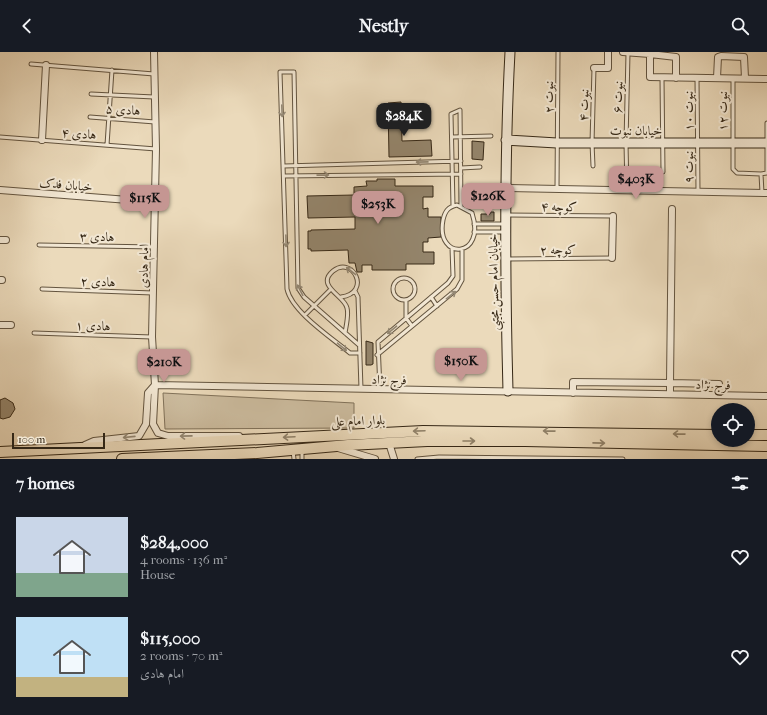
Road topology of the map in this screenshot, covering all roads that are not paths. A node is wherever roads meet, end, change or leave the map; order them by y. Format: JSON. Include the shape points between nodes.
{"nodes":[{"id":1,"x":154,"y":52,"type":"edge"},
{"id":2,"x":510,"y":52,"type":"edge"},
{"id":3,"x":558,"y":52,"type":"edge"},
{"id":4,"x":608,"y":52,"type":"edge"},
{"id":5,"x":623,"y":52,"type":"edge"},
{"id":6,"x":628,"y":52,"type":"edge"},
{"id":7,"x":650,"y":54,"type":"junction"},
{"id":8,"x":31,"y":64,"type":"dead end"},
{"id":9,"x":46,"y":65,"type":"junction"},
{"id":10,"x":594,"y":68,"type":"joint"},
{"id":11,"x":112,"y":70,"type":"junction"},
{"id":12,"x":154,"y":74,"type":"junction"},
{"id":13,"x":662,"y":78,"type":"junction"},
{"id":14,"x":676,"y":78,"type":"junction"},
{"id":15,"x":697,"y":78,"type":"junction"},
{"id":16,"x":717,"y":78,"type":"junction"},
{"id":17,"x":745,"y":78,"type":"junction"},
{"id":18,"x":733,"y":79,"type":"junction"},
{"id":19,"x":767,"y":79,"type":"edge"},
{"id":20,"x":92,"y":94,"type":"dead end"},
{"id":21,"x":110,"y":95,"type":"junction"},
{"id":22,"x":154,"y":97,"type":"junction"},
{"id":23,"x":90,"y":117,"type":"dead end"},
{"id":24,"x":108,"y":118,"type":"junction"},
{"id":25,"x":155,"y":122,"type":"junction"},
{"id":26,"x":767,"y":123,"type":"edge"},
{"id":27,"x":461,"y":136,"type":"junction"},
{"id":28,"x":491,"y":136,"type":"dead end"},
{"id":29,"x":0,"y":137,"type":"edge"},
{"id":30,"x":452,"y":137,"type":"junction"},
{"id":31,"x":42,"y":140,"type":"junction"},
{"id":32,"x":506,"y":140,"type":"junction"},
{"id":33,"x":557,"y":143,"type":"junction"},
{"id":34,"x":592,"y":143,"type":"junction"},
{"id":35,"x":626,"y":143,"type":"junction"},
{"id":36,"x":662,"y":143,"type":"junction"},
{"id":37,"x":698,"y":143,"type":"junction"},
{"id":38,"x":732,"y":143,"type":"junction"},
{"id":39,"x":767,"y":143,"type":"edge"},
{"id":40,"x":107,"y":145,"type":"junction"},
{"id":41,"x":156,"y":149,"type":"junction"},
{"id":42,"x":452,"y":162,"type":"junction"},
{"id":43,"x":461,"y":162,"type":"junction"},
{"id":44,"x":284,"y":166,"type":"junction"},
{"id":45,"x":295,"y":166,"type":"junction"},
{"id":46,"x":593,"y":166,"type":"dead end"},
{"id":47,"x":480,"y":167,"type":"dead end"},
{"id":48,"x":461,"y":168,"type":"junction"},
{"id":49,"x":663,"y":172,"type":"dead end"},
{"id":50,"x":452,"y":174,"type":"junction"},
{"id":51,"x":461,"y":174,"type":"junction"},
{"id":52,"x":761,"y":174,"type":"junction"},
{"id":53,"x":284,"y":176,"type":"junction"},
{"id":54,"x":295,"y":176,"type":"junction"},
{"id":55,"x":505,"y":188,"type":"junction"},
{"id":56,"x":557,"y":189,"type":"junction"},
{"id":57,"x":0,"y":190,"type":"edge"},
{"id":58,"x":627,"y":191,"type":"junction"},
{"id":59,"x":698,"y":192,"type":"junction"},
{"id":60,"x":765,"y":193,"type":"edge"},
{"id":61,"x":154,"y":202,"type":"junction"},
{"id":62,"x":453,"y":206,"type":"junction"},
{"id":63,"x":461,"y":207,"type":"junction"},
{"id":64,"x":672,"y":209,"type":"dead end"},
{"id":65,"x":613,"y":216,"type":"joint"},
{"id":66,"x":474,"y":224,"type":"junction"},
{"id":67,"x":505,"y":224,"type":"junction"},
{"id":68,"x":474,"y":232,"type":"junction"},
{"id":69,"x":39,"y":245,"type":"dead end"},
{"id":70,"x":155,"y":247,"type":"junction"},
{"id":71,"x":452,"y":248,"type":"junction"},
{"id":72,"x":462,"y":250,"type":"junction"},
{"id":73,"x":612,"y":258,"type":"joint"},
{"id":74,"x":505,"y":259,"type":"junction"},
{"id":75,"x":42,"y":289,"type":"dead end"},
{"id":76,"x":330,"y":290,"type":"junction"},
{"id":77,"x":355,"y":291,"type":"junction"},
{"id":78,"x":153,"y":293,"type":"junction"},
{"id":79,"x":341,"y":297,"type":"junction"},
{"id":80,"x":431,"y":297,"type":"junction"},
{"id":81,"x":406,"y":300,"type":"junction"},
{"id":82,"x":314,"y":306,"type":"junction"},
{"id":83,"x":437,"y":306,"type":"junction"},
{"id":84,"x":305,"y":315,"type":"junction"},
{"id":85,"x":406,"y":318,"type":"junction"},
{"id":86,"x":0,"y":325,"type":"edge"},
{"id":87,"x":10,"y":325,"type":"dead end"},
{"id":88,"x":412,"y":326,"type":"junction"},
{"id":89,"x":34,"y":333,"type":"dead end"},
{"id":90,"x":345,"y":333,"type":"junction"},
{"id":91,"x":152,"y":337,"type":"junction"},
{"id":92,"x":359,"y":345,"type":"junction"},
{"id":93,"x":360,"y":353,"type":"junction"},
{"id":94,"x":377,"y":355,"type":"junction"},
{"id":95,"x":624,"y":382,"type":"junction"},
{"id":96,"x":670,"y":383,"type":"junction"},
{"id":97,"x":719,"y":384,"type":"dead end"},
{"id":98,"x":155,"y":385,"type":"junction"},
{"id":99,"x":361,"y":389,"type":"junction"},
{"id":100,"x":380,"y":390,"type":"junction"},
{"id":101,"x":508,"y":391,"type":"junction"},
{"id":102,"x":573,"y":393,"type":"junction"},
{"id":103,"x":624,"y":394,"type":"junction"},
{"id":104,"x":670,"y":394,"type":"junction"},
{"id":105,"x":767,"y":396,"type":"edge"},
{"id":106,"x":362,"y":433,"type":"junction"},
{"id":107,"x":711,"y":434,"type":"edge"},
{"id":108,"x":755,"y":435,"type":"edge"},
{"id":109,"x":767,"y":436,"type":"edge"},
{"id":110,"x":252,"y":438,"type":"junction"},
{"id":111,"x":389,"y":443,"type":"junction"},
{"id":112,"x":363,"y":444,"type":"junction"},
{"id":113,"x":331,"y":446,"type":"junction"},
{"id":114,"x":767,"y":446,"type":"edge"},
{"id":115,"x":79,"y":448,"type":"junction"},
{"id":116,"x":0,"y":452,"type":"edge"},
{"id":117,"x":298,"y":454,"type":"edge"},
{"id":118,"x":122,"y":459,"type":"edge"},
{"id":119,"x":137,"y":459,"type":"edge"},
{"id":120,"x":375,"y":459,"type":"edge"},
{"id":121,"x":394,"y":459,"type":"edge"},
{"id":122,"x":417,"y":459,"type":"edge"},
{"id":123,"x":622,"y":459,"type":"edge"}],
"edges":[{"from":1,"to":12,"type":"street","name":"امام هادی"},
{"from":2,"to":32,"type":"street","name":"خیابان امام حسن مجتبی"},
{"from":3,"to":33,"type":"lane","name":"نبوت ۲"},
{"from":4,"to":10,"type":"street","via":[[608,68]]},
{"from":5,"to":6,"type":"street"},
{"from":6,"to":7,"type":"street"},
{"from":6,"to":35,"type":"lane","name":"نبوت ۶"},
{"from":7,"to":13,"type":"street","via":[[650,77]]},
{"from":7,"to":14,"type":"street","via":[[676,57]]},
{"from":8,"to":9,"type":"lane"},
{"from":9,"to":11,"type":"lane"},
{"from":9,"to":31,"type":"street"},
{"from":10,"to":34,"type":"lane","name":"نبوت ۴"},
{"from":11,"to":12,"type":"lane"},
{"from":11,"to":21,"type":"lane"},
{"from":12,"to":22,"type":"street","name":"امام هادی"},
{"from":13,"to":14,"type":"street"},
{"from":13,"to":36,"type":"lane"},
{"from":14,"to":15,"type":"street"},
{"from":15,"to":16,"type":"street"},
{"from":15,"to":37,"type":"lane","name":"نبوت ۱۰"},
{"from":16,"to":17,"type":"street","via":[[718,57],[721,56],[744,57]]},
{"from":16,"to":18,"type":"street"},
{"from":17,"to":18,"type":"street"},
{"from":17,"to":19,"type":"street"},
{"from":18,"to":38,"type":"lane","name":"نبوت ۱۲"},
{"from":20,"to":21,"type":"lane"},
{"from":21,"to":22,"type":"lane"},
{"from":21,"to":24,"type":"lane"},
{"from":22,"to":25,"type":"street","name":"امام هادی"},
{"from":23,"to":24,"type":"lane","name":"هادی ۵"},
{"from":24,"to":25,"type":"lane","name":"هادی ۵"},
{"from":24,"to":40,"type":"lane"},
{"from":25,"to":41,"type":"street","name":"امام هادی"},
{"from":26,"to":39,"type":"lane"},
{"from":27,"to":28,"type":"lane"},
{"from":27,"to":30,"type":"lane"},
{"from":27,"to":30,"type":"lane","via":[[460,110],[451,114]]},
{"from":27,"to":43,"type":"lane"},
{"from":29,"to":31,"type":"lane","name":"هادی ۴"},
{"from":30,"to":42,"type":"lane"},
{"from":31,"to":40,"type":"lane","name":"هادی ۴"},
{"from":32,"to":33,"type":"street","name":"خیابان نبوت"},
{"from":32,"to":55,"type":"street","name":"خیابان امام حسن مجتبی"},
{"from":33,"to":34,"type":"street","name":"خیابان نبوت"},
{"from":33,"to":56,"type":"lane","name":"نبوت ۲"},
{"from":34,"to":35,"type":"street","name":"خیابان نبوت"},
{"from":34,"to":46,"type":"lane","name":"نبوت ۴"},
{"from":35,"to":36,"type":"street","name":"خیابان نبوت"},
{"from":35,"to":58,"type":"lane","name":"نبوت ۶"},
{"from":36,"to":37,"type":"street","name":"خیابان نبوت"},
{"from":36,"to":49,"type":"lane"},
{"from":37,"to":38,"type":"street","name":"خیابان نبوت"},
{"from":37,"to":59,"type":"lane","name":"نبوت ۹"},
{"from":38,"to":39,"type":"street","name":"خیابان نبوت"},
{"from":38,"to":52,"type":"lane","name":"نبوت ۱۲","via":[[735,172]]},
{"from":39,"to":52,"type":"lane","via":[[767,173]]},
{"from":40,"to":41,"type":"lane","name":"هادی ۴"},
{"from":41,"to":61,"type":"street","name":"امام هادی"},
{"from":42,"to":43,"type":"lane"},
{"from":42,"to":45,"type":"lane","one_way":true},
{"from":42,"to":50,"type":"lane"},
{"from":43,"to":48,"type":"lane"},
{"from":44,"to":45,"type":"lane"},
{"from":45,"to":44,"type":"lane","one_way":true,"via":[[294,72],[280,72]]},
{"from":44,"to":53,"type":"lane"},
{"from":45,"to":54,"type":"lane"},
{"from":47,"to":48,"type":"lane"},
{"from":48,"to":51,"type":"lane"},
{"from":50,"to":51,"type":"lane"},
{"from":54,"to":50,"type":"lane","one_way":true},
{"from":50,"to":62,"type":"lane"},
{"from":51,"to":63,"type":"lane"},
{"from":52,"to":60,"type":"lane"},
{"from":53,"to":54,"type":"lane"},
{"from":53,"to":84,"type":"lane","one_way":true,"via":[[287,289],[289,298]]},
{"from":82,"to":54,"type":"lane","one_way":true,"via":[[298,288]]},
{"from":55,"to":56,"type":"street"},
{"from":55,"to":67,"type":"street","name":"خیابان امام حسن مجتبی"},
{"from":56,"to":58,"type":"street"},
{"from":57,"to":61,"type":"street","name":"خیابان فدک"},
{"from":58,"to":59,"type":"street"},
{"from":59,"to":60,"type":"street"},
{"from":61,"to":70,"type":"street","name":"امام هادی"},
{"from":62,"to":63,"type":"lane"},
{"from":62,"to":71,"type":"lane","via":[[445,212],[442,230],[447,245]]},
{"from":63,"to":66,"type":"lane","via":[[472,213]]},
{"from":64,"to":96,"type":"street"},
{"from":65,"to":67,"type":"lane","name":"کوچه ۴"},
{"from":65,"to":73,"type":"street"},
{"from":66,"to":67,"type":"lane"},
{"from":66,"to":68,"type":"lane"},
{"from":67,"to":68,"type":"lane"},
{"from":67,"to":74,"type":"street","name":"خیابان امام حسن مجتبی"},
{"from":68,"to":72,"type":"lane","via":[[469,247]]},
{"from":69,"to":70,"type":"lane","name":"هادی ۳"},
{"from":70,"to":78,"type":"street","name":"امام هادی"},
{"from":71,"to":72,"type":"lane"},
{"from":71,"to":80,"type":"lane","via":[[453,276],[448,284]]},
{"from":83,"to":72,"type":"lane","one_way":true,"via":[[457,290],[462,280]]},
{"from":73,"to":74,"type":"lane","name":"کوچه ۲"},
{"from":74,"to":101,"type":"street","name":"خیابان امام حسن مجتبی"},
{"from":75,"to":78,"type":"lane","name":"هادی ۲"},
{"from":77,"to":76,"type":"lane","one_way":true,"via":[[358,284],[357,276],[345,267],[337,268],[331,273],[328,280]]},
{"from":76,"to":79,"type":"lane"},
{"from":76,"to":82,"type":"lane"},
{"from":77,"to":79,"type":"lane","via":[[349,296]]},
{"from":77,"to":92,"type":"lane","via":[[358,297]]},
{"from":78,"to":91,"type":"street","name":"امام هادی"},
{"from":79,"to":90,"type":"lane","via":[[347,308]]},
{"from":80,"to":83,"type":"lane"},
{"from":80,"to":85,"type":"lane"},
{"from":81,"to":81,"type":"lane","via":[[414,295],[416,289],[408,278],[402,278],[396,281],[393,293],[397,298]]},
{"from":81,"to":85,"type":"lane"},
{"from":82,"to":84,"type":"lane"},
{"from":82,"to":90,"type":"lane"},
{"from":83,"to":88,"type":"lane"},
{"from":84,"to":93,"type":"lane","one_way":true,"via":[[350,354]]},
{"from":85,"to":88,"type":"lane"},
{"from":85,"to":94,"type":"lane","one_way":true,"via":[[378,342]]},
{"from":86,"to":87,"type":"street"},
{"from":88,"to":94,"type":"lane"},
{"from":89,"to":91,"type":"lane","name":"هادی ۱"},
{"from":90,"to":92,"type":"lane"},
{"from":91,"to":98,"type":"street","name":"امام هادی"},
{"from":92,"to":93,"type":"lane"},
{"from":93,"to":99,"type":"lane"},
{"from":94,"to":100,"type":"lane"},
{"from":95,"to":96,"type":"street"},
{"from":95,"to":102,"type":"street","via":[[573,382]]},
{"from":95,"to":103,"type":"street"},
{"from":96,"to":97,"type":"street"},
{"from":96,"to":104,"type":"street"},
{"from":98,"to":99,"type":"street","name":"فرج نژاد"},
{"from":110,"to":98,"type":"street","name":"امام هادی","one_way":true,"via":[[229,435],[168,436],[158,433],[153,424]]},
{"from":98,"to":115,"type":"street","one_way":true,"via":[[148,393],[146,424],[139,436],[94,441]]},
{"from":99,"to":100,"type":"street","name":"فرج نژاد"},
{"from":100,"to":101,"type":"street","name":"فرج نژاد"},
{"from":101,"to":102,"type":"street","name":"فرج نژاد"},
{"from":102,"to":103,"type":"street","name":"فرج نژاد"},
{"from":103,"to":104,"type":"street","name":"فرج نژاد"},
{"from":104,"to":105,"type":"street","name":"فرج نژاد"},
{"from":107,"to":106,"type":"main road","name":"بلوار امام علی","one_way":true,"via":[[521,431]]},
{"from":106,"to":110,"type":"main road","name":"بلوار امام علی","one_way":true},
{"from":106,"to":112,"type":"main road"},
{"from":108,"to":109,"type":"main road"},
{"from":110,"to":115,"type":"main road","name":"بلوار امام علی"},
{"from":111,"to":112,"type":"main road","name":"بلوار امام علی"},
{"from":111,"to":114,"type":"main road","name":"بلوار امام علی","one_way":true,"via":[[525,441]]},
{"from":111,"to":121,"type":"street"},
{"from":112,"to":113,"type":"main road","name":"بلوار امام علی"},
{"from":113,"to":117,"type":"main road","name":"بلوار امام علی"},
{"from":113,"to":120,"type":"street"},
{"from":115,"to":116,"type":"main road","name":"بلوار امام علی"},
{"from":117,"to":119,"type":"main road","name":"بلوار امام علی"},
{"from":118,"to":119,"type":"main road","name":"بلوار امام علی"},
{"from":122,"to":123,"type":"lane"}]}
